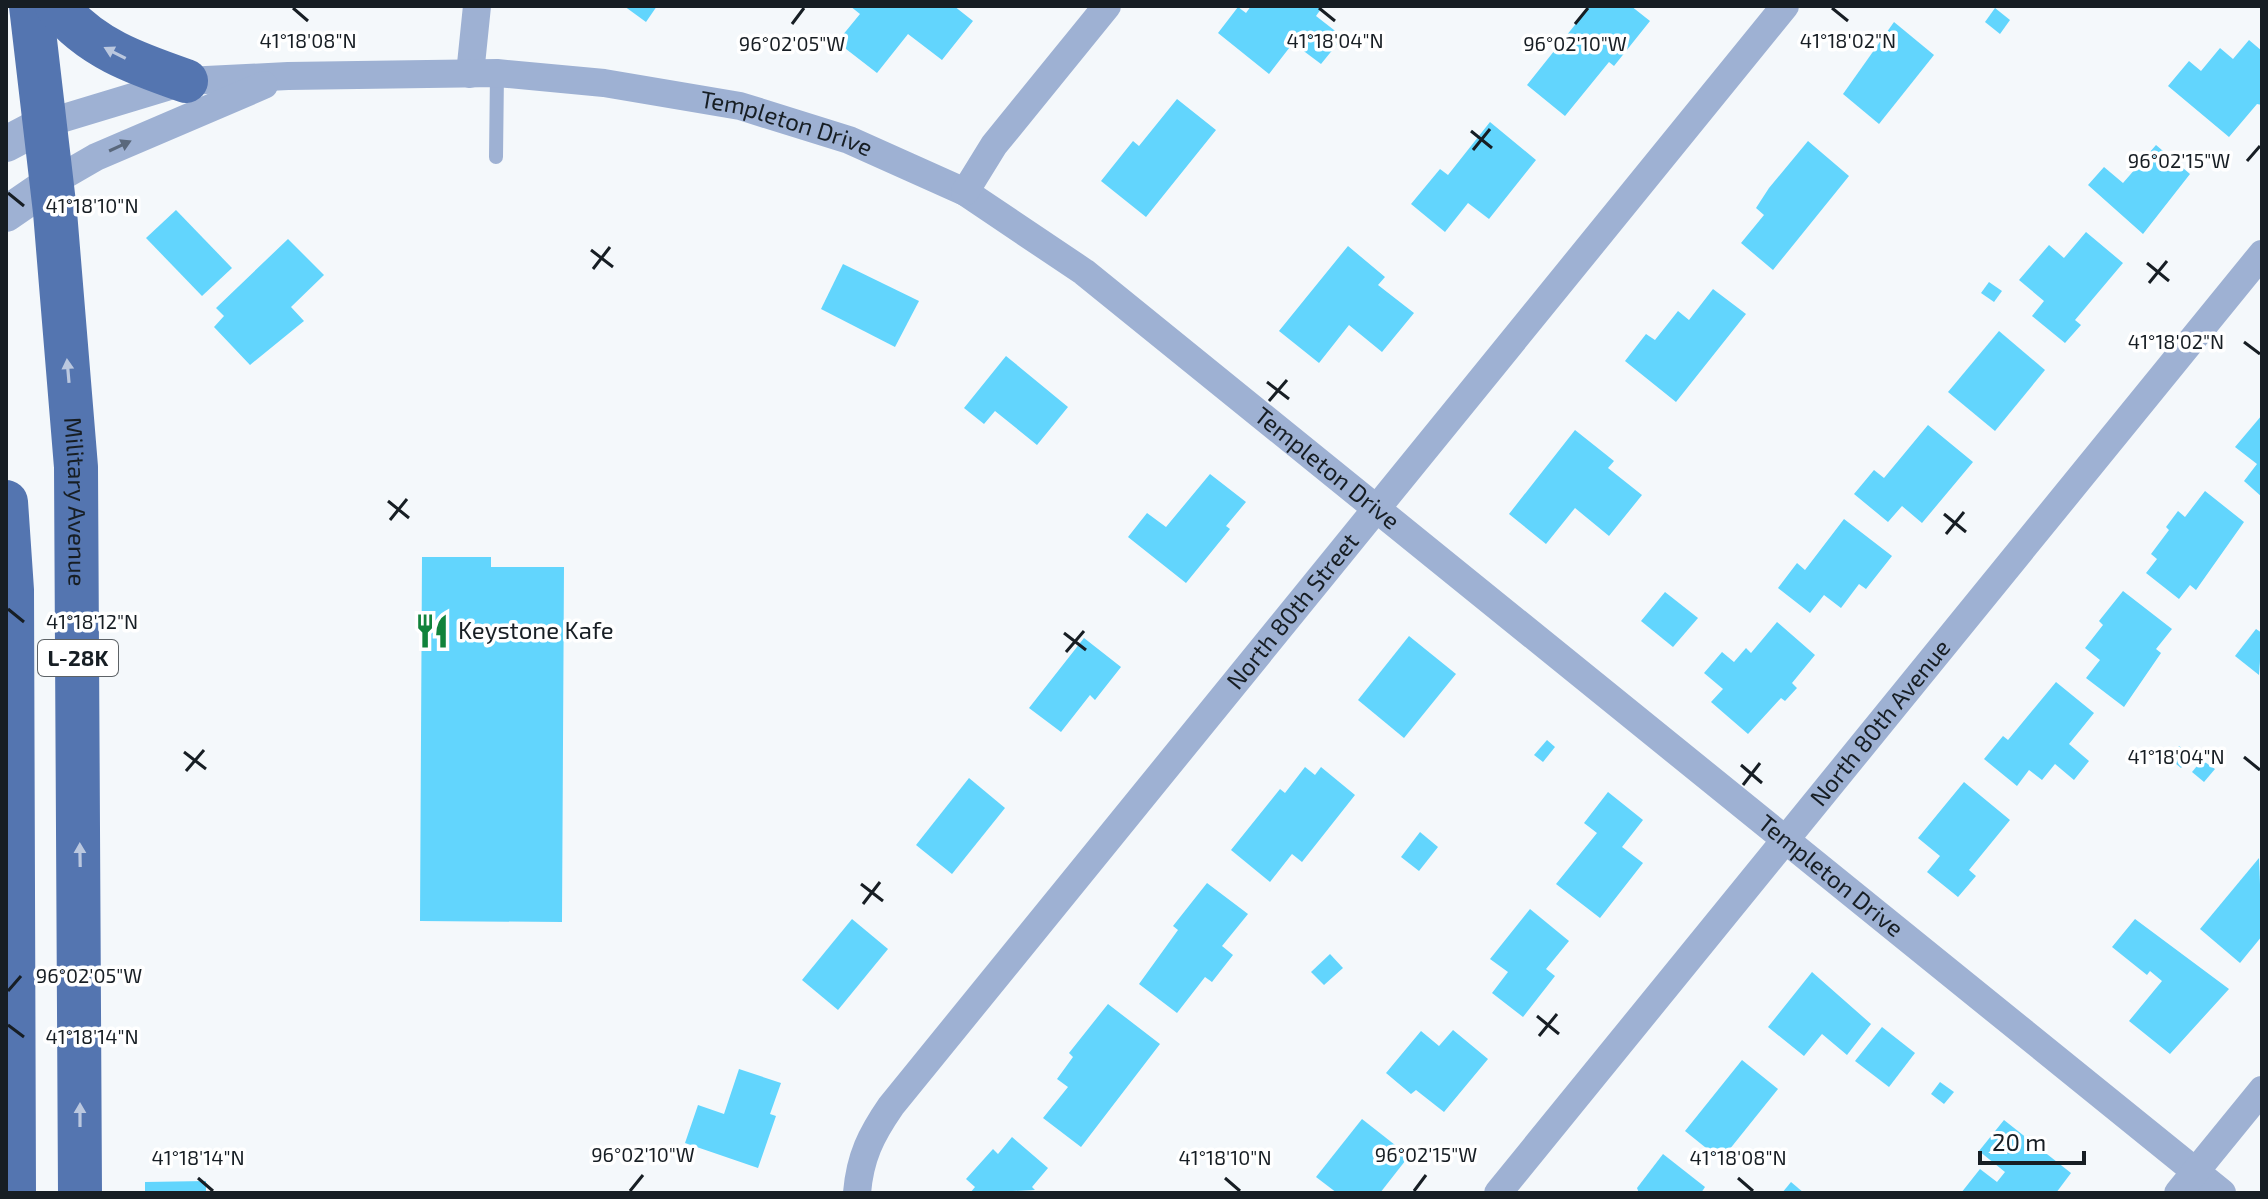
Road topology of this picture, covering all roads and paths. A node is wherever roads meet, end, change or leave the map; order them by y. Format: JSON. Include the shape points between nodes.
{"nodes":[{"id":1,"x":31,"y":6,"type":"edge"},
{"id":2,"x":57,"y":6,"type":"edge"},
{"id":3,"x":477,"y":6,"type":"edge"},
{"id":4,"x":1107,"y":6,"type":"edge"},
{"id":5,"x":1785,"y":6,"type":"edge"},
{"id":6,"x":484,"y":74,"type":"junction"},
{"id":7,"x":288,"y":76,"type":"junction"},
{"id":8,"x":186,"y":81,"type":"junction"},
{"id":9,"x":44,"y":124,"type":"junction"},
{"id":10,"x":6,"y":144,"type":"edge"},
{"id":11,"x":496,"y":157,"type":"dead end"},
{"id":12,"x":51,"y":183,"type":"junction"},
{"id":13,"x":965,"y":192,"type":"junction"},
{"id":14,"x":6,"y":214,"type":"edge"},
{"id":15,"x":2262,"y":254,"type":"edge"},
{"id":16,"x":6,"y":502,"type":"edge"},
{"id":17,"x":1376,"y":509,"type":"junction"},
{"id":18,"x":9,"y":714,"type":"edge"},
{"id":19,"x":1784,"y":841,"type":"junction"},
{"id":20,"x":2262,"y":1090,"type":"edge"},
{"id":21,"x":2187,"y":1182,"type":"edge"},
{"id":22,"x":14,"y":1193,"type":"edge"},
{"id":23,"x":80,"y":1193,"type":"edge"},
{"id":24,"x":857,"y":1193,"type":"edge"},
{"id":25,"x":1498,"y":1193,"type":"edge"},
{"id":26,"x":2222,"y":1193,"type":"edge"}],
"edges":[{"from":1,"to":9,"type":"main road","name":"Military Avenue","number":"L-28K"},
{"from":8,"to":2,"type":"main road","one_way":true,"via":[[110,52],[85,36]]},
{"from":3,"to":6,"type":"street"},
{"from":4,"to":13,"type":"street","via":[[994,145]]},
{"from":5,"to":17,"type":"street","name":"North 80th Street"},
{"from":6,"to":7,"type":"street","name":"Templeton Drive"},
{"from":6,"to":11,"type":"lane"},
{"from":6,"to":13,"type":"street","name":"Templeton Drive","via":[[604,83],[740,106],[849,140]]},
{"from":7,"to":8,"type":"street","name":"Templeton Drive"},
{"from":12,"to":7,"type":"street","name":"Templeton Drive","one_way":true,"via":[[173,122]]},
{"from":8,"to":9,"type":"street","name":"Templeton Drive"},
{"from":9,"to":10,"type":"street"},
{"from":9,"to":12,"type":"main road","name":"Military Avenue","number":"L-28K"},
{"from":12,"to":14,"type":"street"},
{"from":23,"to":12,"type":"main road","name":"Military Avenue","number":"L-28K","one_way":true,"via":[[76,467]]},
{"from":13,"to":17,"type":"street","name":"Templeton Drive","via":[[1084,272]]},
{"from":15,"to":19,"type":"street","name":"North 80th Avenue"},
{"from":16,"to":18,"type":"main road","number":"L-28K","via":[[12,590]]},
{"from":17,"to":19,"type":"street","name":"Templeton Drive"},
{"from":17,"to":24,"type":"street","name":"North 80th Street","via":[[891,1106],[867,1142]]},
{"from":18,"to":22,"type":"main road","number":"L-28K"},
{"from":19,"to":21,"type":"street","name":"Templeton Drive"},
{"from":19,"to":25,"type":"street","name":"North 80th Avenue"},
{"from":20,"to":21,"type":"street"},
{"from":21,"to":26,"type":"street","name":"Templeton Drive"}]}
